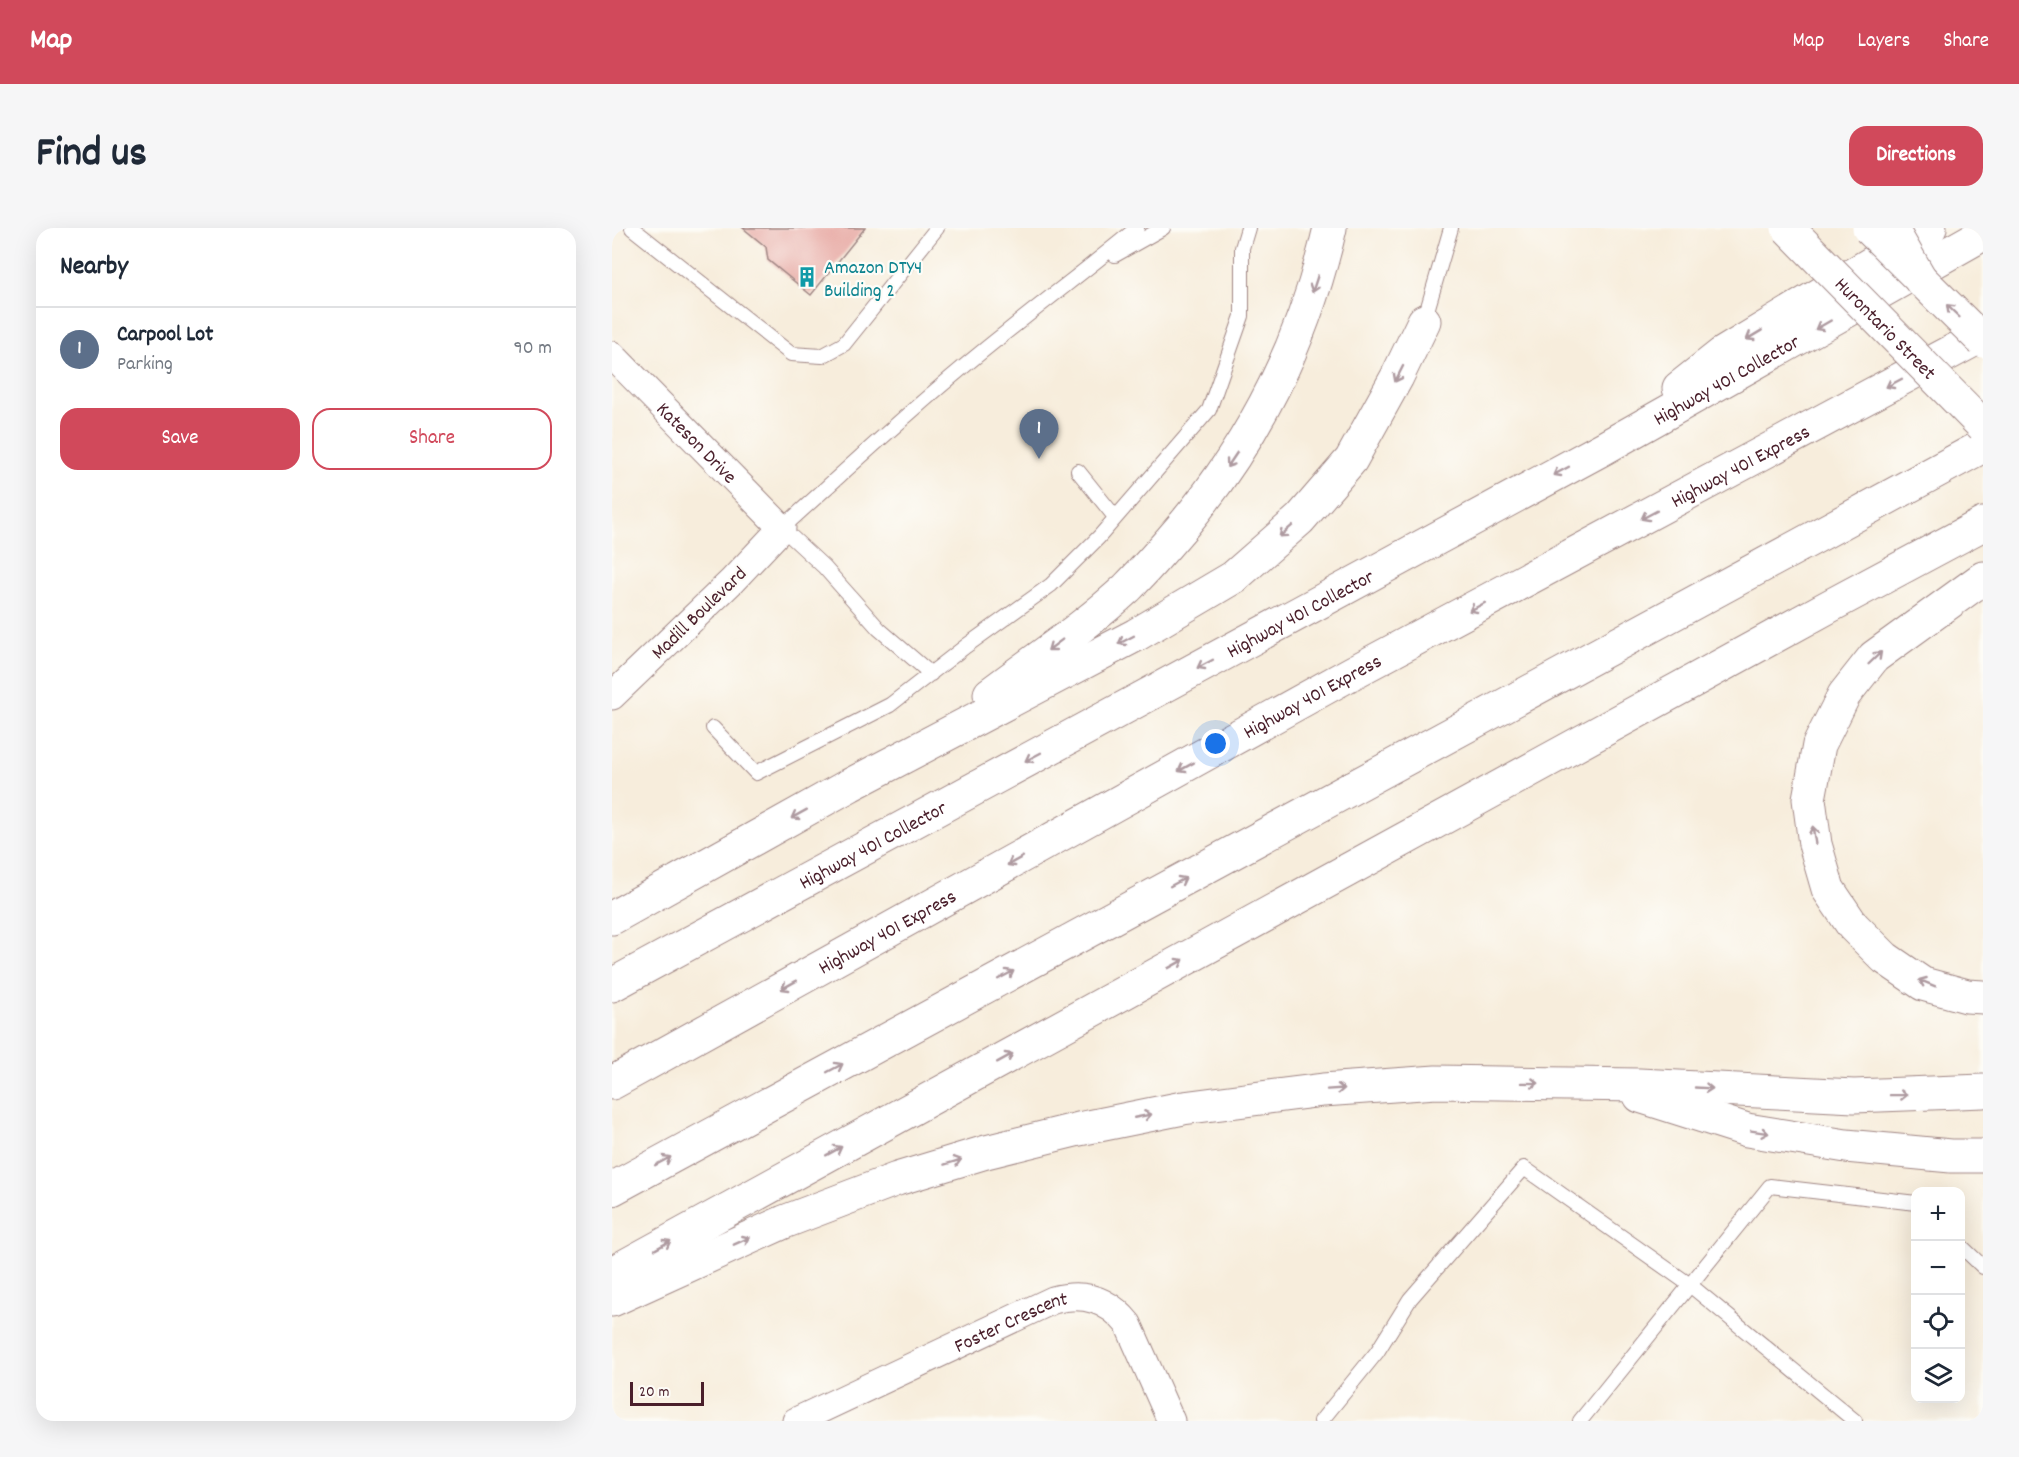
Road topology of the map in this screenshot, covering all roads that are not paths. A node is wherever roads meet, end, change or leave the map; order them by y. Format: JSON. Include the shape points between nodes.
{"nodes":[{"id":1,"x":632,"y":228,"type":"edge"},
{"id":2,"x":937,"y":228,"type":"edge"},
{"id":3,"x":1137,"y":228,"type":"edge"},
{"id":4,"x":1163,"y":228,"type":"edge"},
{"id":5,"x":1248,"y":228,"type":"edge"},
{"id":6,"x":1330,"y":228,"type":"edge"},
{"id":7,"x":1451,"y":228,"type":"edge"},
{"id":8,"x":1788,"y":228,"type":"edge"},
{"id":9,"x":1869,"y":228,"type":"edge"},
{"id":10,"x":1891,"y":228,"type":"edge"},
{"id":11,"x":1930,"y":228,"type":"edge"},
{"id":12,"x":1983,"y":234,"type":"edge"},
{"id":13,"x":1089,"y":269,"type":"junction"},
{"id":14,"x":1922,"y":282,"type":"junction"},
{"id":15,"x":1424,"y":321,"type":"joint"},
{"id":16,"x":1983,"y":335,"type":"edge"},
{"id":17,"x":1983,"y":341,"type":"edge"},
{"id":18,"x":612,"y":355,"type":"edge"},
{"id":19,"x":1983,"y":426,"type":"edge"},
{"id":20,"x":1983,"y":446,"type":"edge"},
{"id":21,"x":1604,"y":448,"type":"junction"},
{"id":22,"x":1078,"y":471,"type":"dead end"},
{"id":23,"x":1115,"y":518,"type":"junction"},
{"id":24,"x":1983,"y":524,"type":"edge"},
{"id":25,"x":782,"y":528,"type":"junction"},
{"id":26,"x":1983,"y":578,"type":"edge"},
{"id":27,"x":931,"y":674,"type":"junction"},
{"id":28,"x":612,"y":696,"type":"edge"},
{"id":29,"x":713,"y":728,"type":"dead end"},
{"id":30,"x":850,"y":785,"type":"junction"},
{"id":31,"x":612,"y":918,"type":"edge"},
{"id":32,"x":612,"y":985,"type":"edge"},
{"id":33,"x":1983,"y":998,"type":"edge"},
{"id":34,"x":612,"y":1083,"type":"edge"},
{"id":35,"x":1604,"y":1084,"type":"junction"},
{"id":36,"x":1983,"y":1091,"type":"edge"},
{"id":37,"x":1983,"y":1155,"type":"edge"},
{"id":38,"x":612,"y":1189,"type":"edge"},
{"id":39,"x":1911,"y":1202,"type":"edge"},
{"id":40,"x":1965,"y":1250,"type":"edge"},
{"id":41,"x":1983,"y":1267,"type":"edge"},
{"id":42,"x":612,"y":1273,"type":"edge"},
{"id":43,"x":1690,"y":1285,"type":"junction"},
{"id":44,"x":612,"y":1300,"type":"edge"},
{"id":45,"x":796,"y":1421,"type":"edge"},
{"id":46,"x":1171,"y":1421,"type":"edge"},
{"id":47,"x":1322,"y":1421,"type":"edge"},
{"id":48,"x":1580,"y":1421,"type":"edge"},
{"id":49,"x":1855,"y":1421,"type":"edge"}],
"edges":[{"from":1,"to":2,"type":"lane","via":[[791,354],[822,356],[844,344]]},
{"from":3,"to":13,"type":"lane"},
{"from":4,"to":13,"type":"lane"},
{"from":5,"to":23,"type":"lane","via":[[1242,248],[1242,316],[1209,410]]},
{"from":6,"to":30,"type":"main road","one_way":true,"via":[[1296,339],[1262,412],[1207,497],[1163,550],[1127,588],[1053,647]]},
{"from":7,"to":15,"type":"lane"},
{"from":8,"to":19,"type":"main road","name":"Hurontario Street","bridge":true},
{"from":9,"to":14,"type":"main road","bridge":true},
{"from":10,"to":14,"type":"main road","bridge":true},
{"from":11,"to":21,"type":"main road","one_way":true,"via":[[1722,354]]},
{"from":12,"to":21,"type":"main road","name":"Highway 401 Collector","one_way":true},
{"from":13,"to":25,"type":"lane","via":[[1008,330]]},
{"from":17,"to":14,"type":"main road","one_way":true,"bridge":true},
{"from":15,"to":30,"type":"main road","one_way":true,"via":[[1351,460],[1300,519],[1234,577],[1136,635]]},
{"from":16,"to":34,"type":"main road","name":"Highway 401 Express","one_way":true,"via":[[1352,673]]},
{"from":18,"to":25,"type":"street","name":"Kateson Drive"},
{"from":38,"to":20,"type":"main road","one_way":true},
{"from":21,"to":32,"type":"main road","name":"Highway 401 Collector","one_way":true},
{"from":22,"to":23,"type":"lane"},
{"from":23,"to":27,"type":"lane","via":[[1051,585]]},
{"from":42,"to":24,"type":"main road","one_way":true},
{"from":25,"to":27,"type":"lane","via":[[824,567],[879,629]]},
{"from":25,"to":28,"type":"street","name":"Madill Boulevard"},
{"from":33,"to":26,"type":"main road","one_way":true,"via":[[1923,984],[1885,958],[1854,926],[1828,889],[1815,844],[1809,799],[1819,745],[1844,695],[1874,657]]},
{"from":27,"to":29,"type":"lane","via":[[890,705],[756,773]]},
{"from":30,"to":31,"type":"main road","one_way":true},
{"from":35,"to":36,"type":"main road","one_way":true,"via":[[1854,1096]]},
{"from":35,"to":37,"type":"main road","one_way":true,"via":[[1747,1130],[1846,1146],[1951,1156]]},
{"from":44,"to":35,"type":"main road","one_way":true,"via":[[784,1222],[897,1179],[1079,1129],[1183,1108],[1323,1090],[1436,1082]]},
{"from":39,"to":43,"type":"lane","via":[[1770,1186]]},
{"from":40,"to":41,"type":"lane"},
{"from":43,"to":47,"type":"lane","via":[[1524,1168],[1410,1299],[1377,1352]]},
{"from":43,"to":48,"type":"lane"},
{"from":43,"to":49,"type":"lane"},
{"from":45,"to":46,"type":"street","name":"Foster Crescent","via":[[1053,1300],[1077,1296],[1100,1301],[1128,1324]]}]}
